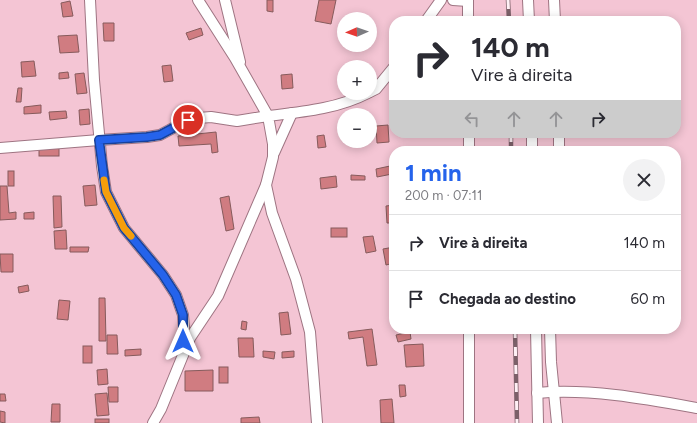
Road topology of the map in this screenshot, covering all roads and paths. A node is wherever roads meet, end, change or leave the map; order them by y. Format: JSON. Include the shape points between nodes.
{"nodes":[{"id":1,"x":90,"y":0,"type":"edge"},
{"id":2,"x":198,"y":0,"type":"edge"},
{"id":3,"x":225,"y":0,"type":"edge"},
{"id":4,"x":441,"y":0,"type":"edge"},
{"id":5,"x":453,"y":0,"type":"edge"},
{"id":6,"x":528,"y":0,"type":"edge"},
{"id":7,"x":554,"y":0,"type":"edge"},
{"id":8,"x":468,"y":1,"type":"edge"},
{"id":9,"x":430,"y":16,"type":"edge"},
{"id":10,"x":468,"y":16,"type":"edge"},
{"id":11,"x":529,"y":16,"type":"edge"},
{"id":12,"x":555,"y":16,"type":"edge"},
{"id":13,"x":242,"y":71,"type":"junction"},
{"id":14,"x":389,"y":73,"type":"edge"},
{"id":15,"x":377,"y":88,"type":"edge"},
{"id":16,"x":352,"y":100,"type":"edge"},
{"id":17,"x":292,"y":113,"type":"junction"},
{"id":18,"x":268,"y":116,"type":"junction"},
{"id":19,"x":99,"y":140,"type":"junction"},
{"id":20,"x":0,"y":148,"type":"edge"},
{"id":21,"x":273,"y":157,"type":"junction"},
{"id":22,"x":266,"y":185,"type":"junction"},
{"id":23,"x":469,"y":334,"type":"edge"},
{"id":24,"x":536,"y":334,"type":"edge"},
{"id":25,"x":550,"y":334,"type":"edge"},
{"id":26,"x":183,"y":354,"type":"junction"},
{"id":27,"x":554,"y":392,"type":"junction"},
{"id":28,"x":537,"y":393,"type":"junction"},
{"id":29,"x":697,"y":408,"type":"edge"},
{"id":30,"x":161,"y":409,"type":"junction"},
{"id":31,"x":153,"y":423,"type":"edge"},
{"id":32,"x":162,"y":423,"type":"edge"},
{"id":33,"x":317,"y":423,"type":"edge"},
{"id":34,"x":469,"y":423,"type":"edge"},
{"id":35,"x":538,"y":423,"type":"edge"},
{"id":36,"x":557,"y":423,"type":"edge"}],
"edges":[{"from":1,"to":19,"type":"street"},
{"from":2,"to":13,"type":"street"},
{"from":3,"to":13,"type":"street"},
{"from":4,"to":9,"type":"street"},
{"from":5,"to":8,"type":"street"},
{"from":6,"to":11,"type":"street"},
{"from":7,"to":12,"type":"street"},
{"from":8,"to":10,"type":"street"},
{"from":13,"to":18,"type":"street"},
{"from":14,"to":15,"type":"street"},
{"from":16,"to":17,"type":"street","via":[[321,109]]},
{"from":17,"to":18,"type":"street"},
{"from":17,"to":21,"type":"street"},
{"from":18,"to":19,"type":"street","via":[[237,121],[200,118],[188,120],[160,135]]},
{"from":18,"to":21,"type":"street"},
{"from":19,"to":20,"type":"street"},
{"from":19,"to":26,"type":"street","via":[[106,192],[124,228],[176,295],[183,315]]},
{"from":21,"to":22,"type":"street"},
{"from":22,"to":26,"type":"street","via":[[218,296],[190,338]]},
{"from":22,"to":33,"type":"street","via":[[272,213],[296,279],[310,332]]},
{"from":23,"to":34,"type":"street"},
{"from":24,"to":28,"type":"street"},
{"from":25,"to":27,"type":"street"},
{"from":26,"to":30,"type":"street"},
{"from":27,"to":28,"type":"street"},
{"from":27,"to":29,"type":"street","via":[[607,394]]},
{"from":27,"to":36,"type":"street"},
{"from":28,"to":35,"type":"street"},
{"from":30,"to":31,"type":"street"},
{"from":30,"to":32,"type":"street"}]}
